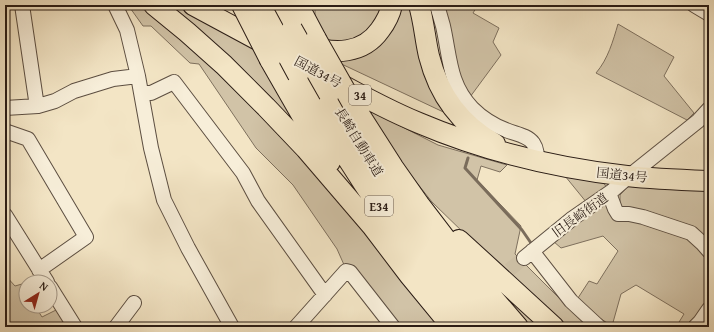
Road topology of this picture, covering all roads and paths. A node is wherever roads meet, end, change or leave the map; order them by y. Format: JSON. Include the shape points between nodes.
{"nodes":[{"id":1,"x":22,"y":5,"type":"edge"},
{"id":2,"x":115,"y":5,"type":"edge"},
{"id":3,"x":154,"y":5,"type":"edge"},
{"id":4,"x":193,"y":5,"type":"edge"},
{"id":5,"x":298,"y":5,"type":"edge"},
{"id":6,"x":308,"y":5,"type":"edge"},
{"id":7,"x":392,"y":5,"type":"edge"},
{"id":8,"x":419,"y":5,"type":"edge"},
{"id":9,"x":437,"y":5,"type":"edge"},
{"id":10,"x":694,"y":5,"type":"edge"},
{"id":11,"x":268,"y":7,"type":"edge"},
{"id":12,"x":232,"y":8,"type":"edge"},
{"id":13,"x":709,"y":14,"type":"edge"},
{"id":14,"x":316,"y":39,"type":"junction"},
{"id":15,"x":138,"y":76,"type":"junction"},
{"id":16,"x":141,"y":93,"type":"junction"},
{"id":17,"x":38,"y":106,"type":"junction"},
{"id":18,"x":5,"y":108,"type":"edge"},
{"id":19,"x":709,"y":109,"type":"edge"},
{"id":20,"x":5,"y":131,"type":"edge"},
{"id":21,"x":501,"y":147,"type":"junction"},
{"id":22,"x":537,"y":161,"type":"junction"},
{"id":23,"x":393,"y":167,"type":"junction"},
{"id":24,"x":628,"y":176,"type":"junction"},
{"id":25,"x":709,"y":180,"type":"edge"},
{"id":26,"x":608,"y":193,"type":"junction"},
{"id":27,"x":5,"y":215,"type":"edge"},
{"id":28,"x":372,"y":226,"type":"junction"},
{"id":29,"x":709,"y":251,"type":"edge"},
{"id":30,"x":39,"y":270,"type":"junction"},
{"id":31,"x":42,"y":274,"type":"edge"},
{"id":32,"x":325,"y":295,"type":"junction"},
{"id":33,"x":58,"y":300,"type":"edge"},
{"id":34,"x":134,"y":302,"type":"dead end"},
{"id":35,"x":709,"y":309,"type":"edge"},
{"id":36,"x":75,"y":327,"type":"edge"},
{"id":37,"x":116,"y":327,"type":"edge"},
{"id":38,"x":232,"y":327,"type":"edge"},
{"id":39,"x":296,"y":327,"type":"edge"},
{"id":40,"x":393,"y":327,"type":"edge"},
{"id":41,"x":452,"y":327,"type":"edge"},
{"id":42,"x":474,"y":327,"type":"edge"},
{"id":43,"x":496,"y":327,"type":"edge"},
{"id":44,"x":518,"y":327,"type":"edge"},
{"id":45,"x":554,"y":327,"type":"edge"},
{"id":46,"x":599,"y":327,"type":"edge"},
{"id":47,"x":695,"y":327,"type":"edge"}],
"edges":[{"from":1,"to":17,"type":"street"},
{"from":2,"to":15,"type":"street","via":[[127,30]]},
{"from":3,"to":28,"type":"highway","via":[[192,36],[266,106]]},
{"from":4,"to":22,"type":"highway","name":"国道34号","number":"34","via":[[367,99],[418,123],[472,143]]},
{"from":5,"to":14,"type":"highway"},
{"from":6,"to":14,"type":"highway"},
{"from":7,"to":12,"type":"highway","via":[[388,17],[376,35],[361,46],[338,51],[311,46]]},
{"from":8,"to":21,"type":"highway","via":[[436,81],[460,117]]},
{"from":9,"to":22,"type":"street","via":[[452,74],[460,93],[488,122],[526,137],[533,143],[537,151]]},
{"from":10,"to":13,"type":"street"},
{"from":11,"to":42,"type":"highway","name":"長崎自動車道","number":"E34","bridge":true,"via":[[298,75],[351,165],[413,253]]},
{"from":11,"to":43,"type":"highway","name":"長崎自動車道","number":"E34","bridge":true,"via":[[292,29],[328,94],[396,200],[461,286]]},
{"from":12,"to":21,"type":"highway","name":"国道34号","number":"34","via":[[392,97]]},
{"from":12,"to":28,"type":"highway","bridge":true,"via":[[270,60],[342,182]]},
{"from":14,"to":23,"type":"highway","bridge":true},
{"from":15,"to":16,"type":"street"},
{"from":15,"to":17,"type":"street","via":[[113,79]]},
{"from":16,"to":32,"type":"street","via":[[151,93],[174,82],[243,173],[258,201]]},
{"from":16,"to":38,"type":"street","via":[[164,200]]},
{"from":17,"to":18,"type":"street"},
{"from":19,"to":24,"type":"street","name":"旧長崎街道","via":[[698,121]]},
{"from":20,"to":30,"type":"street","via":[[28,139],[86,237]]},
{"from":21,"to":22,"type":"highway","name":"国道34号","number":"34"},
{"from":22,"to":24,"type":"highway","name":"国道34号","number":"34"},
{"from":23,"to":44,"type":"highway","via":[[418,204],[474,276]]},
{"from":23,"to":45,"type":"highway","via":[[415,194],[470,251]]},
{"from":24,"to":25,"type":"highway","name":"国道34号","number":"34"},
{"from":24,"to":26,"type":"street","name":"旧長崎街道"},
{"from":26,"to":29,"type":"street","via":[[618,214],[643,217],[691,233]]},
{"from":26,"to":46,"type":"street","name":"旧長崎街道","via":[[528,255]]},
{"from":27,"to":30,"type":"street"},
{"from":28,"to":41,"type":"highway"},
{"from":30,"to":31,"type":"street"},
{"from":32,"to":39,"type":"street"},
{"from":32,"to":40,"type":"street","via":[[346,271],[350,272]]},
{"from":33,"to":36,"type":"street"},
{"from":34,"to":37,"type":"street"},
{"from":35,"to":47,"type":"street"}]}
